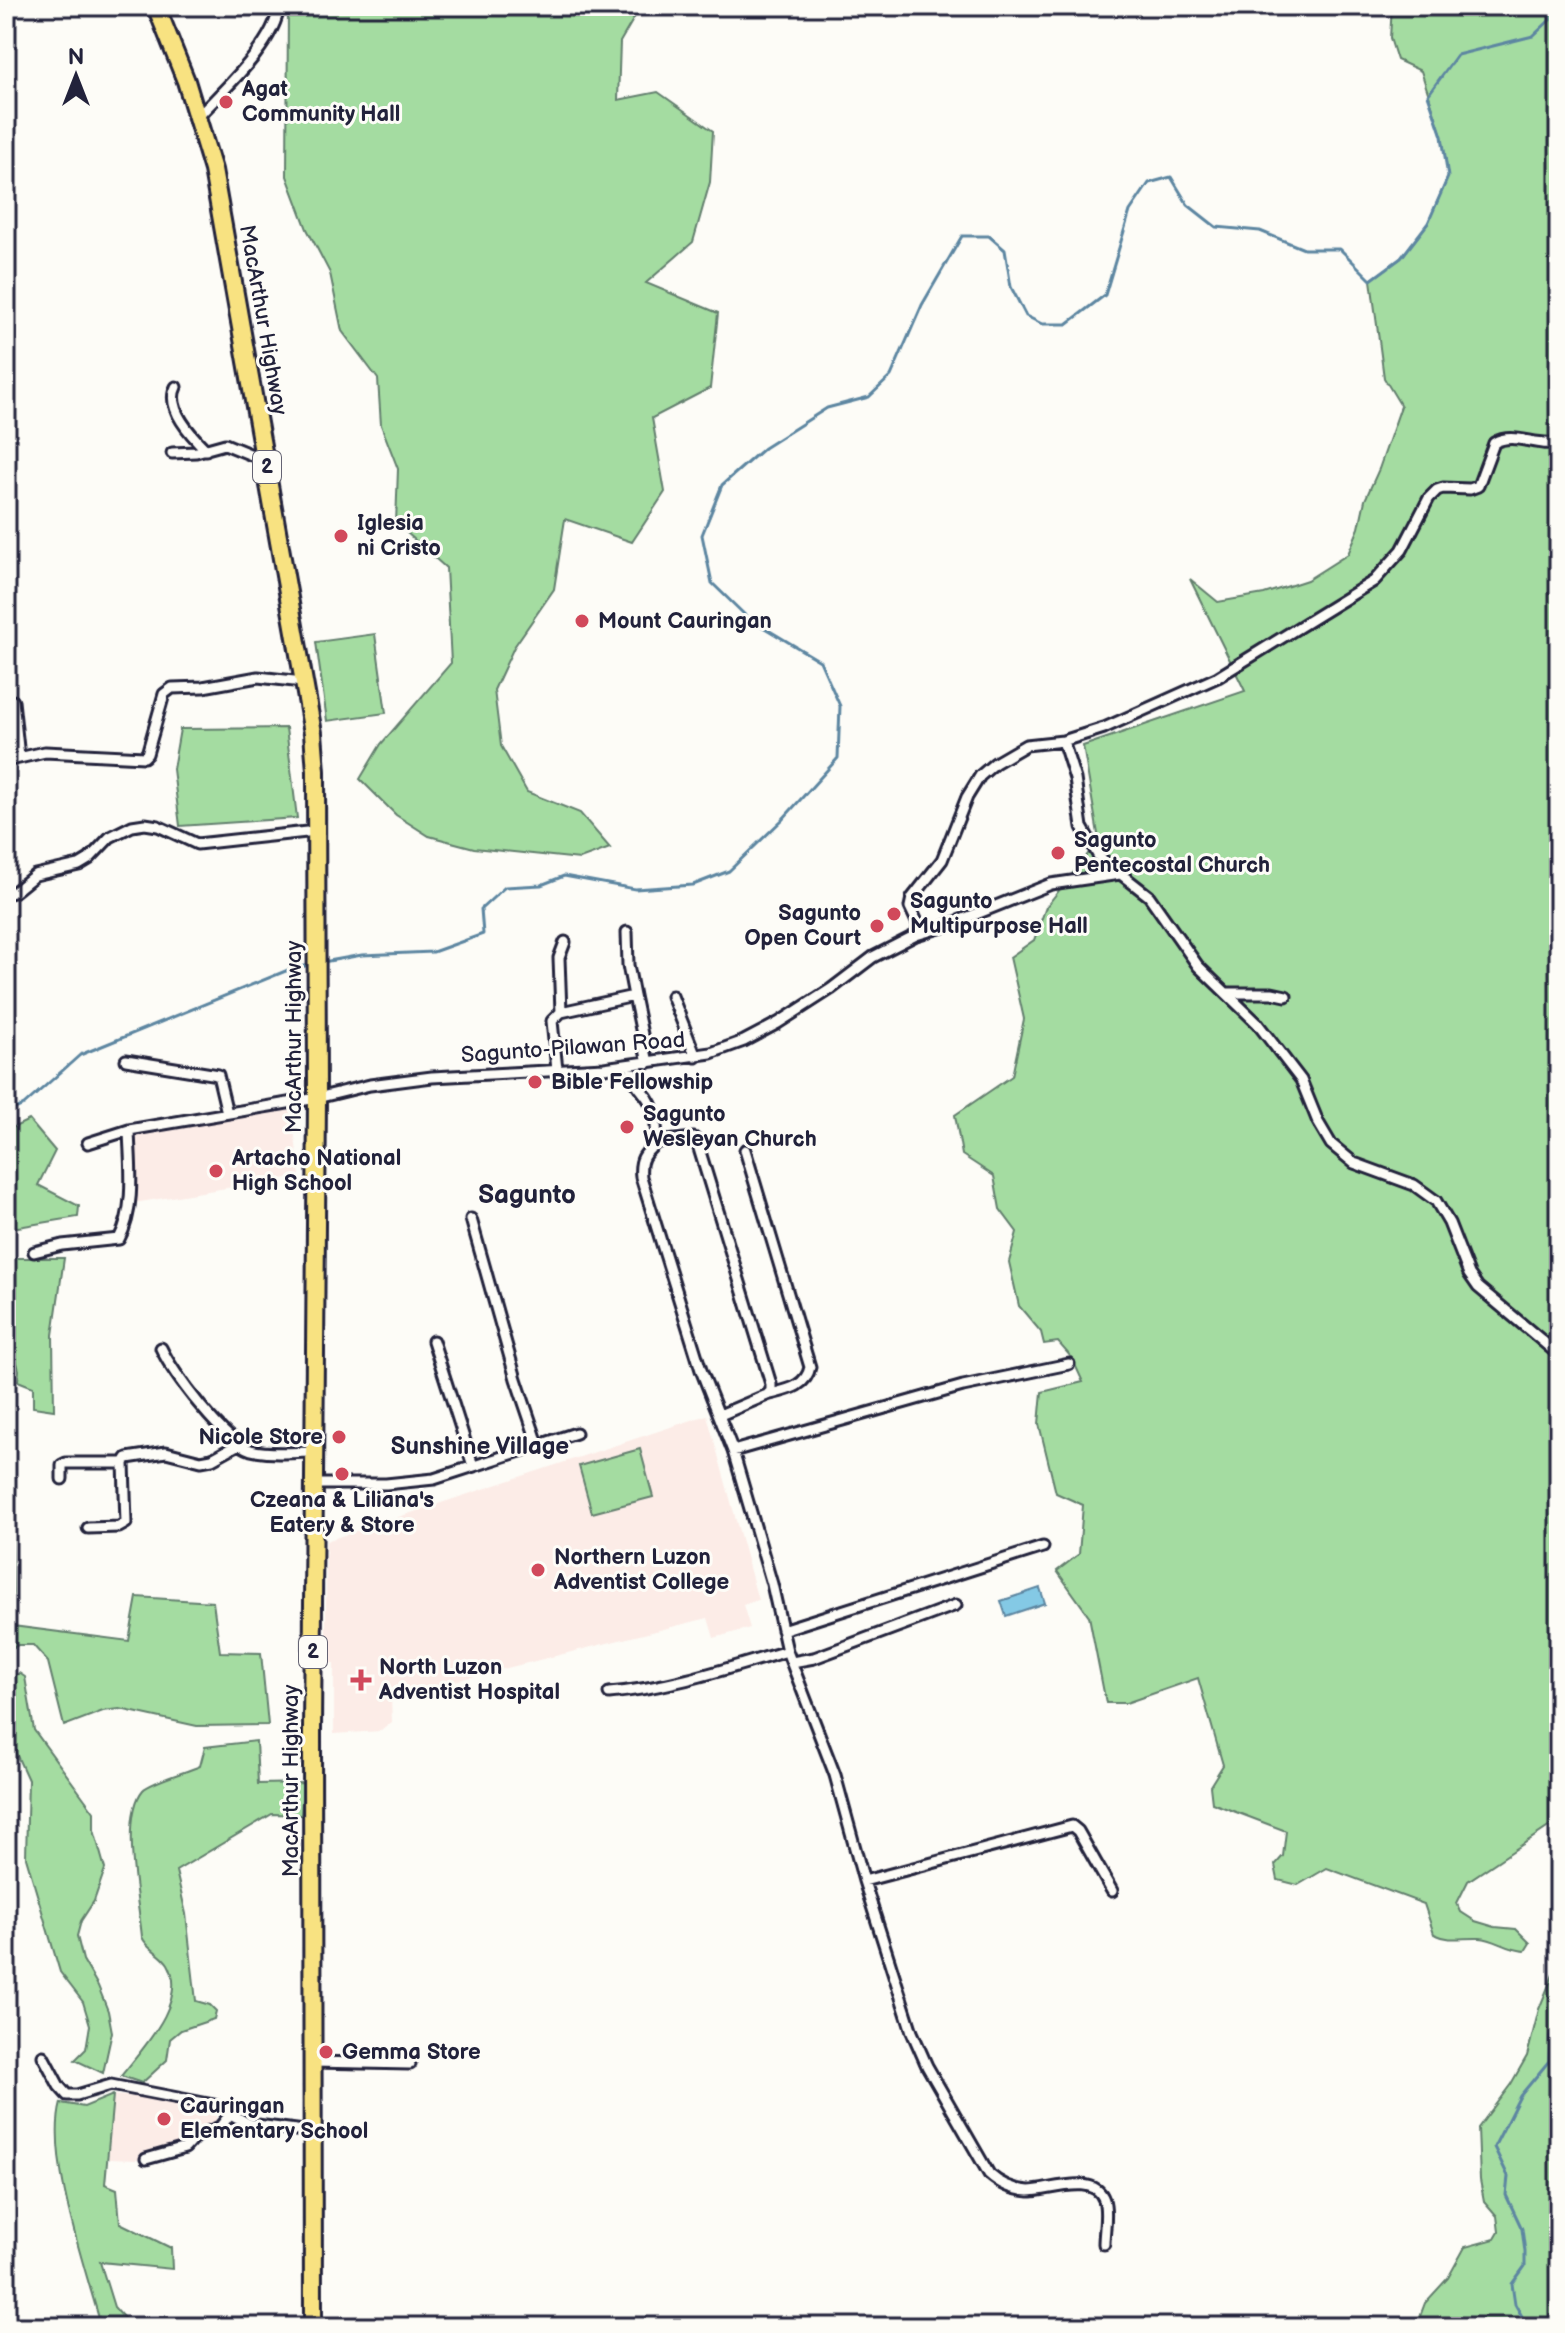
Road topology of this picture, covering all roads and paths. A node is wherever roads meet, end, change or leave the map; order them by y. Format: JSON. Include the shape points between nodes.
{"nodes":[{"id":1,"x":156,"y":6,"type":"edge"},
{"id":2,"x":279,"y":6,"type":"edge"},
{"id":3,"x":198,"y":117,"type":"junction"},
{"id":4,"x":176,"y":387,"type":"dead end"},
{"id":5,"x":1559,"y":442,"type":"edge"},
{"id":6,"x":206,"y":450,"type":"junction"},
{"id":7,"x":172,"y":453,"type":"dead end"},
{"id":8,"x":266,"y":460,"type":"junction"},
{"id":9,"x":303,"y":682,"type":"junction"},
{"id":10,"x":13,"y":701,"type":"dead end"},
{"id":11,"x":1063,"y":741,"type":"junction"},
{"id":12,"x":19,"y":757,"type":"junction"},
{"id":13,"x":6,"y":761,"type":"edge"},
{"id":14,"x":316,"y":831,"type":"junction"},
{"id":15,"x":1120,"y":874,"type":"junction"},
{"id":16,"x":6,"y":894,"type":"edge"},
{"id":17,"x":627,"y":932,"type":"dead end"},
{"id":18,"x":916,"y":935,"type":"junction"},
{"id":19,"x":565,"y":942,"type":"dead end"},
{"id":20,"x":1227,"y":993,"type":"junction"},
{"id":21,"x":634,"y":996,"type":"junction"},
{"id":22,"x":672,"y":996,"type":"dead end"},
{"id":23,"x":1286,"y":996,"type":"dead end"},
{"id":24,"x":561,"y":1012,"type":"junction"},
{"id":25,"x":696,"y":1057,"type":"junction"},
{"id":26,"x":126,"y":1060,"type":"dead end"},
{"id":27,"x":648,"y":1063,"type":"junction"},
{"id":28,"x":631,"y":1065,"type":"junction"},
{"id":29,"x":557,"y":1070,"type":"junction"},
{"id":30,"x":317,"y":1098,"type":"junction"},
{"id":31,"x":227,"y":1113,"type":"junction"},
{"id":32,"x":129,"y":1130,"type":"junction"},
{"id":33,"x":657,"y":1142,"type":"junction"},
{"id":34,"x":88,"y":1143,"type":"dead end"},
{"id":35,"x":745,"y":1150,"type":"dead end"},
{"id":36,"x":471,"y":1219,"type":"dead end"},
{"id":37,"x":34,"y":1252,"type":"dead end"},
{"id":38,"x":433,"y":1341,"type":"dead end"},
{"id":39,"x":161,"y":1348,"type":"dead end"},
{"id":40,"x":1559,"y":1355,"type":"edge"},
{"id":41,"x":1069,"y":1364,"type":"dead end"},
{"id":42,"x":767,"y":1395,"type":"junction"},
{"id":43,"x":720,"y":1415,"type":"junction"},
{"id":44,"x":576,"y":1433,"type":"dead end"},
{"id":45,"x":239,"y":1444,"type":"junction"},
{"id":46,"x":538,"y":1444,"type":"junction"},
{"id":47,"x":733,"y":1451,"type":"junction"},
{"id":48,"x":314,"y":1452,"type":"junction"},
{"id":49,"x":124,"y":1463,"type":"junction"},
{"id":50,"x":473,"y":1466,"type":"junction"},
{"id":51,"x":62,"y":1479,"type":"dead end"},
{"id":52,"x":313,"y":1484,"type":"junction"},
{"id":53,"x":88,"y":1528,"type":"dead end"},
{"id":54,"x":1043,"y":1547,"type":"dead end"},
{"id":55,"x":956,"y":1605,"type":"dead end"},
{"id":56,"x":782,"y":1630,"type":"junction"},
{"id":57,"x":787,"y":1651,"type":"junction"},
{"id":58,"x":792,"y":1662,"type":"junction"},
{"id":59,"x":609,"y":1693,"type":"dead end"},
{"id":60,"x":864,"y":1881,"type":"junction"},
{"id":61,"x":1112,"y":1891,"type":"dead end"},
{"id":62,"x":43,"y":2056,"type":"dead end"},
{"id":63,"x":313,"y":2062,"type":"junction"},
{"id":64,"x":410,"y":2064,"type":"dead end"},
{"id":65,"x":231,"y":2113,"type":"junction"},
{"id":66,"x":312,"y":2132,"type":"junction"},
{"id":67,"x":146,"y":2159,"type":"dead end"},
{"id":68,"x":1104,"y":2244,"type":"dead end"},
{"id":69,"x":313,"y":2327,"type":"edge"}],
"edges":[{"from":1,"to":3,"type":"highway","name":"MacArthur Highway","number":"2"},
{"from":2,"to":3,"type":"street","via":[[268,36]]},
{"from":3,"to":8,"type":"highway","name":"MacArthur Highway","number":"2","via":[[223,220]]},
{"from":4,"to":6,"type":"street","via":[[174,404]]},
{"from":5,"to":11,"type":"street","via":[[1542,445],[1506,438],[1494,443],[1478,486],[1443,488],[1432,494],[1402,550],[1374,581],[1211,681]]},
{"from":6,"to":7,"type":"street"},
{"from":6,"to":8,"type":"street","via":[[225,444]]},
{"from":8,"to":9,"type":"highway","name":"MacArthur Highway","number":"2"},
{"from":9,"to":12,"type":"street","via":[[258,677],[172,688],[164,694],[144,757],[45,752]]},
{"from":9,"to":14,"type":"highway","name":"MacArthur Highway","number":"2","via":[[313,733]]},
{"from":10,"to":12,"type":"street"},
{"from":11,"to":15,"type":"street","via":[[1084,832],[1099,857]]},
{"from":11,"to":18,"type":"street","via":[[1026,745],[980,776],[942,860],[912,898]]},
{"from":12,"to":13,"type":"street"},
{"from":14,"to":16,"type":"street","via":[[197,844],[158,826],[132,826],[110,837],[79,865],[35,875]]},
{"from":14,"to":30,"type":"highway","name":"MacArthur Highway","number":"2"},
{"from":15,"to":18,"type":"street","name":"Sagunto-Pilawan Road","via":[[1051,884]]},
{"from":15,"to":20,"type":"street","via":[[1149,896],[1185,949]]},
{"from":17,"to":21,"type":"street"},
{"from":18,"to":25,"type":"street","name":"Sagunto-Pilawan Road","via":[[873,957],[778,1023]]},
{"from":19,"to":24,"type":"street","via":[[559,958]]},
{"from":20,"to":23,"type":"street"},
{"from":20,"to":40,"type":"street","via":[[1301,1080],[1331,1144],[1354,1163],[1425,1191],[1444,1213],[1478,1287]]},
{"from":21,"to":24,"type":"street"},
{"from":21,"to":27,"type":"street"},
{"from":22,"to":25,"type":"street"},
{"from":24,"to":29,"type":"street","via":[[552,1021]]},
{"from":25,"to":27,"type":"street","name":"Sagunto-Pilawan Road"},
{"from":26,"to":31,"type":"street","via":[[218,1075]]},
{"from":27,"to":28,"type":"street","name":"Sagunto-Pilawan Road"},
{"from":28,"to":29,"type":"street","name":"Sagunto-Pilawan Road"},
{"from":28,"to":33,"type":"street","via":[[633,1080],[652,1106]]},
{"from":29,"to":30,"type":"street","name":"Sagunto-Pilawan Road","via":[[417,1079]]},
{"from":30,"to":31,"type":"street","name":"Sagunto-Pilawan Road"},
{"from":30,"to":48,"type":"highway","name":"MacArthur Highway","number":"2"},
{"from":31,"to":32,"type":"street","name":"Sagunto-Pilawan Road"},
{"from":32,"to":34,"type":"street","name":"Sagunto-Pilawan Road"},
{"from":32,"to":37,"type":"street","via":[[131,1190],[119,1239]]},
{"from":33,"to":42,"type":"street","via":[[687,1137],[697,1142],[771,1384]]},
{"from":33,"to":43,"type":"street","via":[[640,1160],[641,1177]]},
{"from":35,"to":42,"type":"street","via":[[810,1367],[798,1385]]},
{"from":36,"to":46,"type":"street"},
{"from":38,"to":50,"type":"street"},
{"from":39,"to":45,"type":"street","via":[[189,1394]]},
{"from":41,"to":47,"type":"street","via":[[963,1386]]},
{"from":42,"to":43,"type":"street"},
{"from":43,"to":47,"type":"street"},
{"from":44,"to":46,"type":"street"},
{"from":45,"to":48,"type":"street","via":[[257,1451]]},
{"from":45,"to":49,"type":"street","via":[[201,1461],[166,1452],[137,1455]]},
{"from":46,"to":50,"type":"street"},
{"from":47,"to":56,"type":"street"},
{"from":48,"to":52,"type":"highway","name":"MacArthur Highway","number":"2"},
{"from":49,"to":51,"type":"street","via":[[66,1463]]},
{"from":49,"to":53,"type":"street","via":[[126,1523]]},
{"from":50,"to":52,"type":"street","via":[[426,1481]]},
{"from":52,"to":63,"type":"highway","name":"MacArthur Highway","number":"2"},
{"from":54,"to":56,"type":"street"},
{"from":55,"to":58,"type":"street"},
{"from":56,"to":57,"type":"street"},
{"from":57,"to":58,"type":"street"},
{"from":57,"to":59,"type":"street","via":[[632,1692]]},
{"from":58,"to":60,"type":"street","via":[[835,1775]]},
{"from":60,"to":61,"type":"street","via":[[1072,1826]]},
{"from":60,"to":68,"type":"street","via":[[912,2032],[989,2174],[1026,2191],[1082,2185],[1101,2193]]},
{"from":62,"to":65,"type":"street","via":[[67,2095],[111,2085]]},
{"from":63,"to":64,"type":"street"},
{"from":63,"to":66,"type":"highway","name":"MacArthur Highway","number":"2"},
{"from":65,"to":66,"type":"street","via":[[249,2124]]},
{"from":65,"to":67,"type":"street","via":[[220,2127],[195,2137],[185,2148]]},
{"from":66,"to":69,"type":"highway","name":"MacArthur Highway","number":"2"}]}
